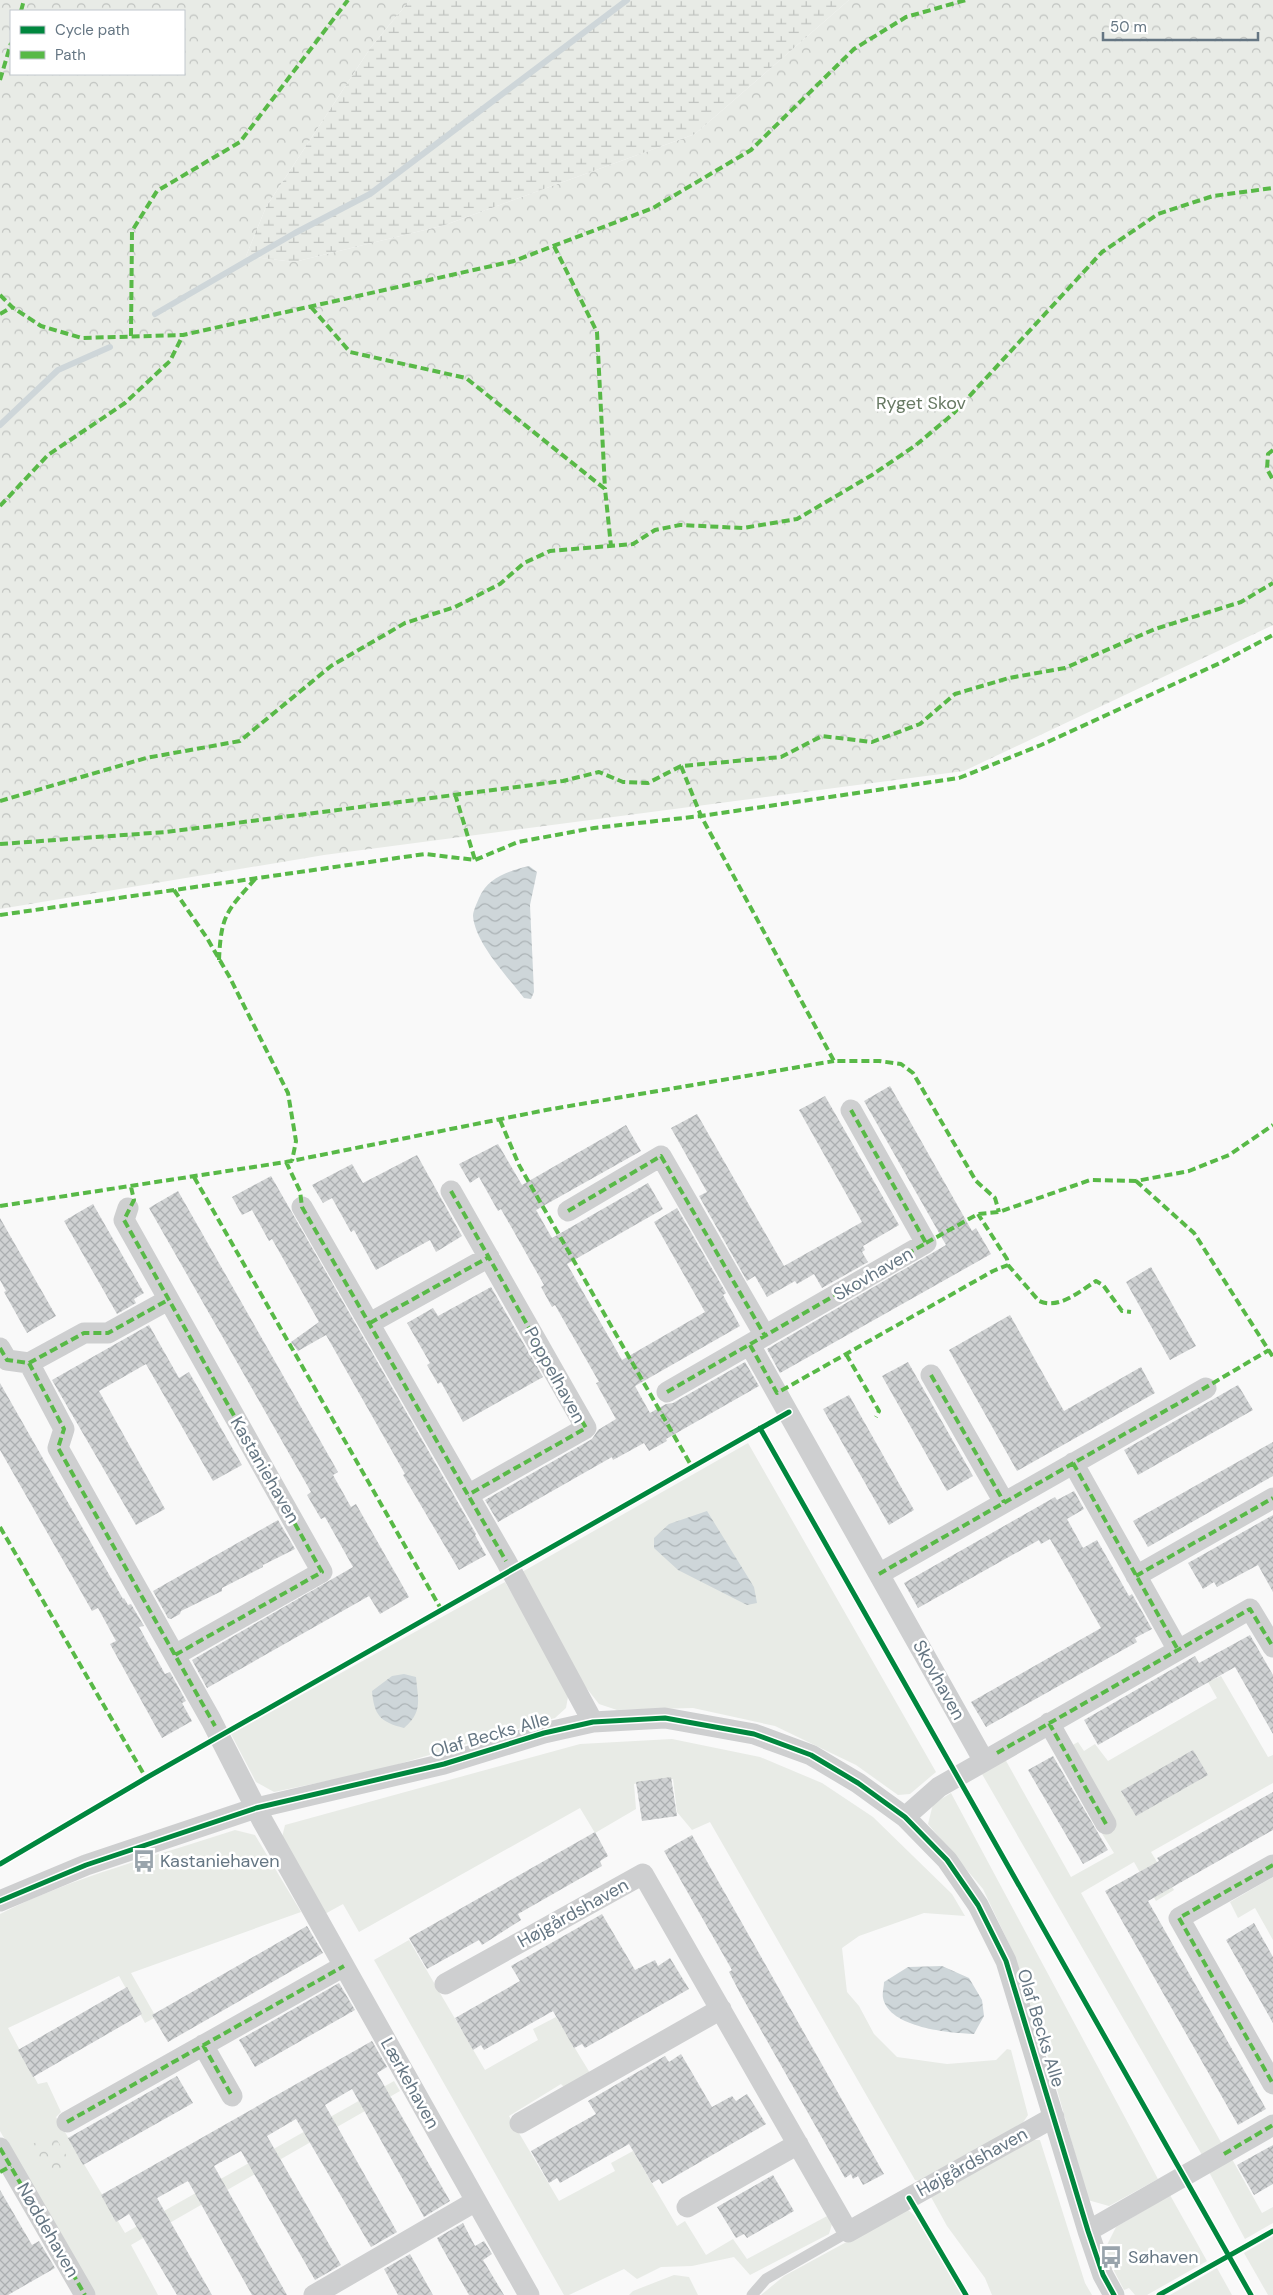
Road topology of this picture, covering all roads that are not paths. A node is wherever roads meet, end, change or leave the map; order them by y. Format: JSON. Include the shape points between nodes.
{"nodes":[{"id":1,"x":851,"y":1110,"type":"dead end"},
{"id":2,"x":451,"y":1191,"type":"dead end"},
{"id":3,"x":302,"y":1207,"type":"dead end"},
{"id":4,"x":128,"y":1208,"type":"dead end"},
{"id":5,"x":568,"y":1211,"type":"dead end"},
{"id":6,"x":489,"y":1257,"type":"junction"},
{"id":7,"x":168,"y":1300,"type":"junction"},
{"id":8,"x":370,"y":1323,"type":"junction"},
{"id":9,"x":758,"y":1340,"type":"junction"},
{"id":10,"x":0,"y":1348,"type":"edge"},
{"id":11,"x":29,"y":1364,"type":"junction"},
{"id":12,"x":931,"y":1375,"type":"dead end"},
{"id":13,"x":1206,"y":1388,"type":"dead end"},
{"id":14,"x":667,"y":1392,"type":"dead end"},
{"id":15,"x":1072,"y":1464,"type":"junction"},
{"id":16,"x":468,"y":1495,"type":"junction"},
{"id":17,"x":1273,"y":1498,"type":"edge"},
{"id":18,"x":1004,"y":1502,"type":"junction"},
{"id":19,"x":879,"y":1574,"type":"junction"},
{"id":20,"x":1136,"y":1576,"type":"junction"},
{"id":21,"x":1273,"y":1647,"type":"edge"},
{"id":22,"x":1178,"y":1650,"type":"junction"},
{"id":23,"x":175,"y":1656,"type":"junction"},
{"id":24,"x":593,"y":1722,"type":"junction"},
{"id":25,"x":1050,"y":1724,"type":"junction"},
{"id":26,"x":984,"y":1761,"type":"junction"},
{"id":27,"x":256,"y":1808,"type":"junction"},
{"id":28,"x":905,"y":1817,"type":"junction"},
{"id":29,"x":1106,"y":1824,"type":"dead end"},
{"id":30,"x":1273,"y":1865,"type":"edge"},
{"id":31,"x":0,"y":1902,"type":"edge"},
{"id":32,"x":344,"y":1966,"type":"junction"},
{"id":33,"x":445,"y":1984,"type":"dead end"},
{"id":34,"x":721,"y":2009,"type":"junction"},
{"id":35,"x":203,"y":2045,"type":"junction"},
{"id":36,"x":1273,"y":2084,"type":"edge"},
{"id":37,"x":232,"y":2096,"type":"dead end"},
{"id":38,"x":1054,"y":2117,"type":"junction"},
{"id":39,"x":67,"y":2122,"type":"dead end"},
{"id":40,"x":520,"y":2124,"type":"dead end"},
{"id":41,"x":1273,"y":2126,"type":"edge"},
{"id":42,"x":798,"y":2144,"type":"junction"},
{"id":43,"x":4,"y":2162,"type":"edge"},
{"id":44,"x":476,"y":2201,"type":"junction"},
{"id":45,"x":687,"y":2207,"type":"dead end"},
{"id":46,"x":1088,"y":2231,"type":"junction"},
{"id":47,"x":848,"y":2232,"type":"junction"},
{"id":48,"x":85,"y":2295,"type":"edge"},
{"id":49,"x":314,"y":2295,"type":"edge"},
{"id":50,"x":529,"y":2295,"type":"edge"},
{"id":51,"x":752,"y":2295,"type":"edge"},
{"id":52,"x":1114,"y":2295,"type":"edge"}],
"edges":[{"from":1,"to":9,"type":"street","name":"Skovhaven","via":[[926,1243]]},
{"from":2,"to":6,"type":"street","name":"Poppelhaven"},
{"from":3,"to":8,"type":"street"},
{"from":4,"to":7,"type":"street","name":"Kastaniehaven","via":[[124,1220]]},
{"from":5,"to":9,"type":"street","name":"Skovhaven","via":[[662,1156]]},
{"from":6,"to":8,"type":"street"},
{"from":6,"to":16,"type":"street","name":"Poppelhaven","via":[[586,1428]]},
{"from":7,"to":11,"type":"street","via":[[108,1333],[84,1333]]},
{"from":7,"to":23,"type":"street","name":"Kastaniehaven","via":[[322,1572]]},
{"from":8,"to":16,"type":"street"},
{"from":9,"to":14,"type":"street","name":"Skovhaven"},
{"from":9,"to":19,"type":"street","name":"Skovhaven"},
{"from":10,"to":11,"type":"street","via":[[7,1360]]},
{"from":11,"to":23,"type":"street","via":[[64,1429],[58,1448]]},
{"from":12,"to":18,"type":"street"},
{"from":13,"to":15,"type":"street"},
{"from":15,"to":18,"type":"street"},
{"from":15,"to":20,"type":"street"},
{"from":16,"to":24,"type":"street"},
{"from":17,"to":20,"type":"street"},
{"from":18,"to":19,"type":"street"},
{"from":19,"to":26,"type":"street","name":"Skovhaven"},
{"from":20,"to":22,"type":"street"},
{"from":21,"to":22,"type":"street","via":[[1250,1609]]},
{"from":22,"to":25,"type":"street"},
{"from":23,"to":27,"type":"street"},
{"from":24,"to":27,"type":"street","name":"Olaf Becks Alle","via":[[544,1733],[444,1764]]},
{"from":24,"to":28,"type":"street","name":"Olaf Becks Alle","via":[[664,1718],[754,1734],[811,1755],[858,1783]]},
{"from":25,"to":26,"type":"street"},
{"from":25,"to":29,"type":"street"},
{"from":26,"to":28,"type":"street","via":[[939,1787]]},
{"from":27,"to":31,"type":"street","name":"Olaf Becks Alle","via":[[86,1865]]},
{"from":27,"to":32,"type":"street","name":"Lærkehaven"},
{"from":28,"to":38,"type":"street","name":"Olaf Becks Alle","via":[[946,1860],[978,1905],[1006,1961]]},
{"from":30,"to":36,"type":"street","via":[[1179,1918]]},
{"from":32,"to":35,"type":"street"},
{"from":32,"to":44,"type":"street","name":"Lærkehaven"},
{"from":33,"to":34,"type":"street","name":"Højgårdshaven","via":[[643,1874]]},
{"from":34,"to":40,"type":"street"},
{"from":34,"to":42,"type":"street","name":"Højgårdshaven"},
{"from":35,"to":37,"type":"street"},
{"from":35,"to":39,"type":"street"},
{"from":38,"to":46,"type":"street","name":"Olaf Becks Alle"},
{"from":38,"to":47,"type":"street","name":"Højgårdshaven"},
{"from":41,"to":46,"type":"street"},
{"from":42,"to":45,"type":"street"},
{"from":42,"to":47,"type":"street","name":"Højgårdshaven"},
{"from":43,"to":48,"type":"street","name":"Nøddehaven"},
{"from":44,"to":49,"type":"street"},
{"from":44,"to":50,"type":"street","name":"Lærkehaven"},
{"from":46,"to":52,"type":"street","name":"Olaf Becks Alle","via":[[1103,2275]]},
{"from":47,"to":51,"type":"lane","via":[[766,2279]]}]}
